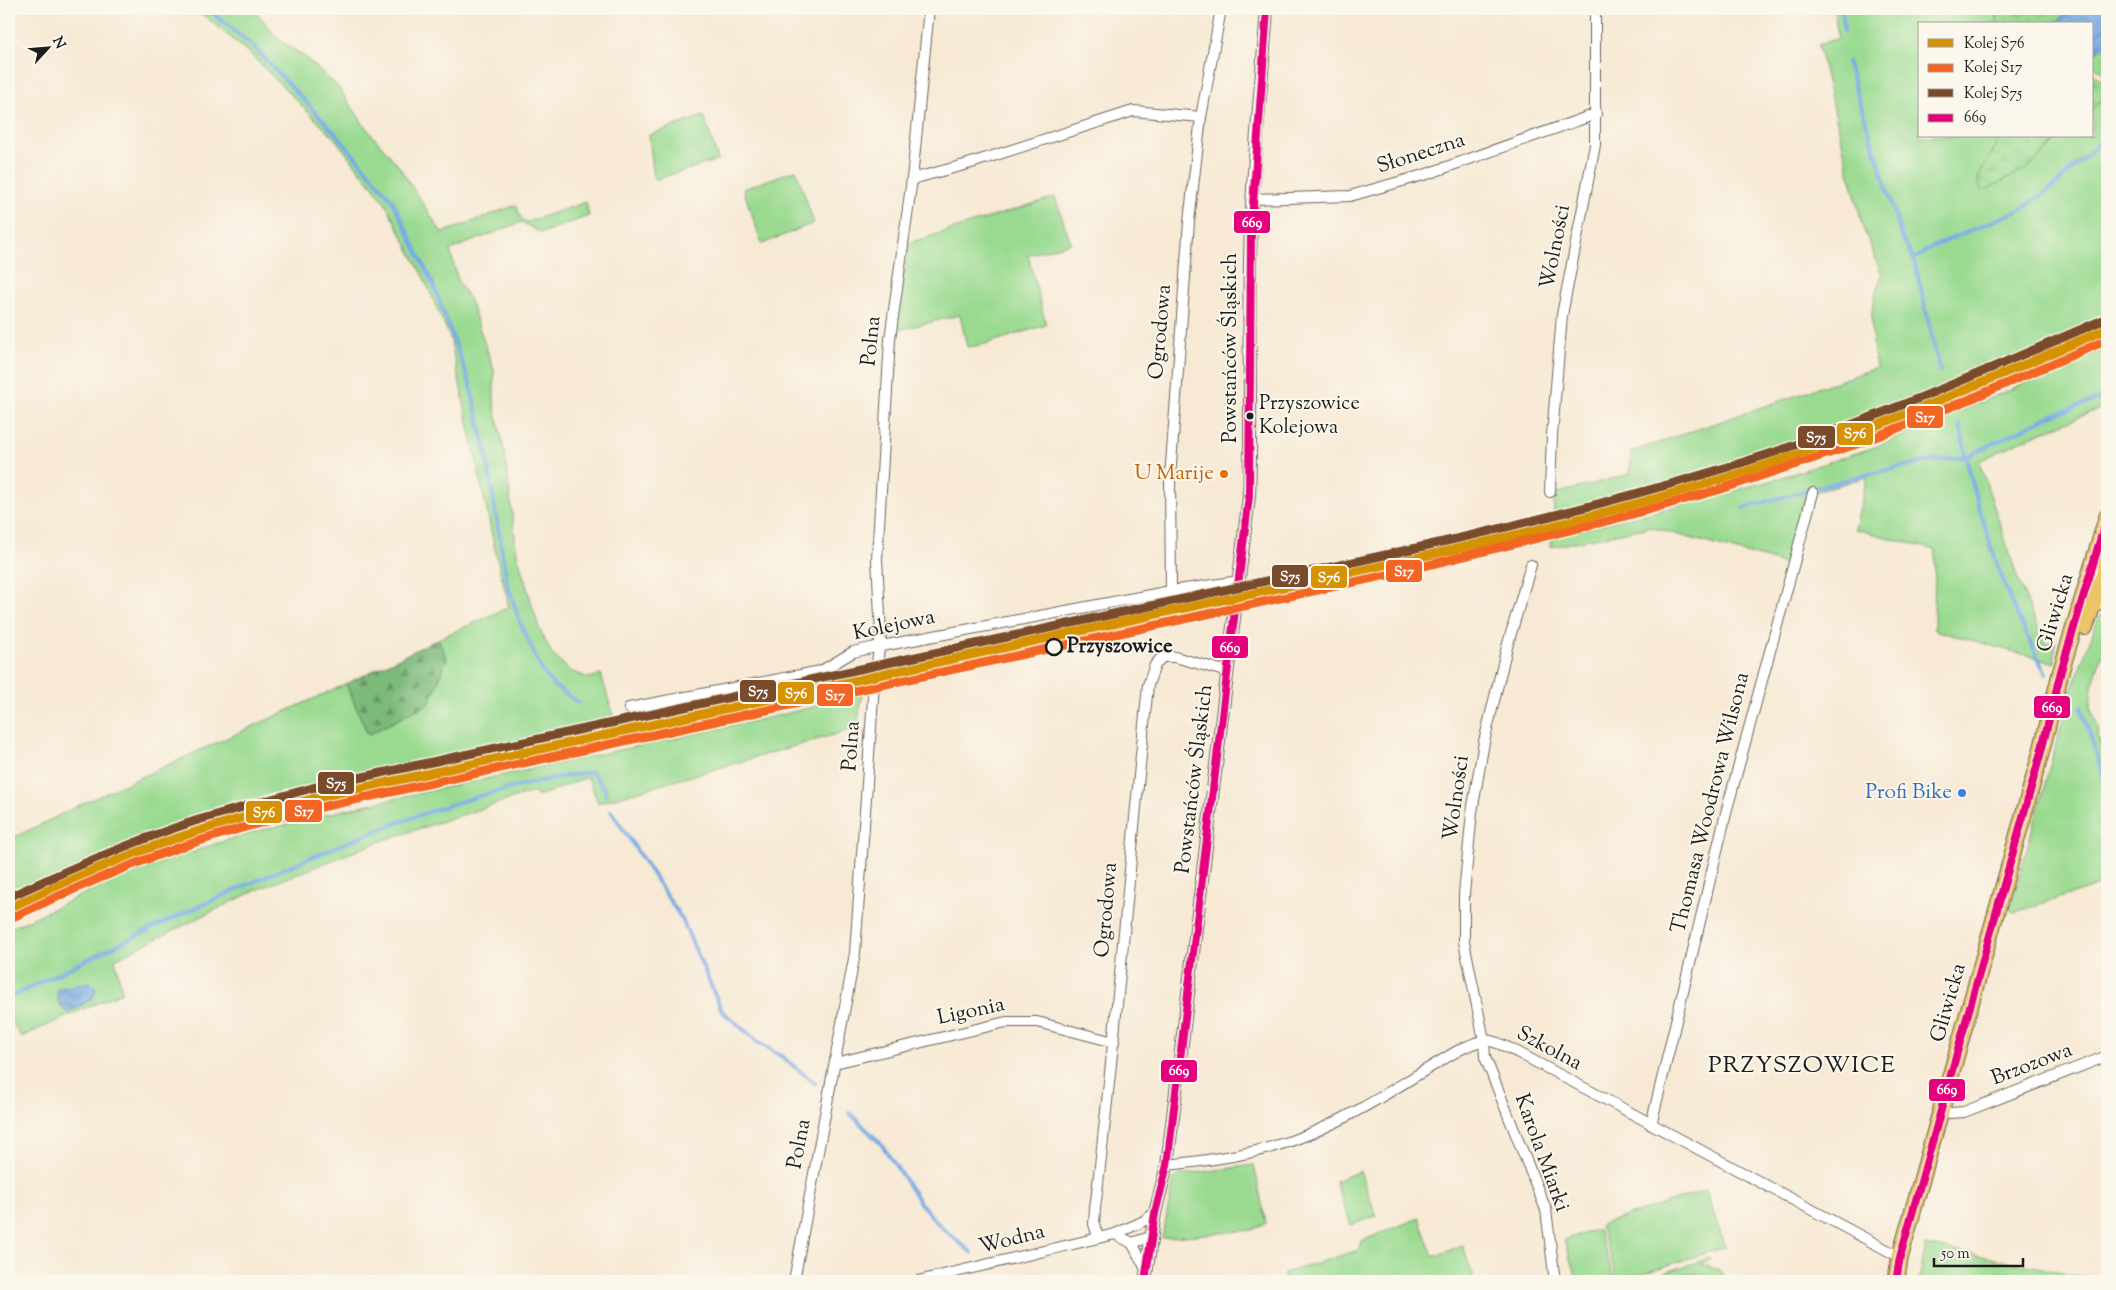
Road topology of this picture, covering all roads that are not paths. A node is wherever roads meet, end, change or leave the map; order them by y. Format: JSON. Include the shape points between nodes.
{"nodes":[{"id":1,"x":929,"y":9,"type":"edge"},
{"id":2,"x":1221,"y":9,"type":"edge"},
{"id":3,"x":1267,"y":9,"type":"edge"},
{"id":4,"x":1595,"y":9,"type":"edge"},
{"id":5,"x":1596,"y":114,"type":"junction"},
{"id":6,"x":1200,"y":117,"type":"junction"},
{"id":7,"x":912,"y":179,"type":"junction"},
{"id":8,"x":1252,"y":199,"type":"junction"},
{"id":9,"x":1550,"y":492,"type":"dead end"},
{"id":10,"x":1813,"y":493,"type":"dead end"},
{"id":11,"x":2107,"y":517,"type":"edge"},
{"id":12,"x":2107,"y":563,"type":"edge"},
{"id":13,"x":1531,"y":565,"type":"dead end"},
{"id":14,"x":1240,"y":581,"type":"junction"},
{"id":15,"x":1172,"y":591,"type":"junction"},
{"id":16,"x":2094,"y":603,"type":"edge"},
{"id":17,"x":879,"y":646,"type":"junction"},
{"id":18,"x":1228,"y":672,"type":"junction"},
{"id":19,"x":629,"y":708,"type":"dead end"},
{"id":20,"x":1484,"y":1040,"type":"junction"},
{"id":21,"x":1114,"y":1042,"type":"junction"},
{"id":22,"x":2107,"y":1056,"type":"edge"},
{"id":23,"x":835,"y":1063,"type":"junction"},
{"id":24,"x":1941,"y":1110,"type":"junction"},
{"id":25,"x":1652,"y":1125,"type":"junction"},
{"id":26,"x":1167,"y":1165,"type":"junction"},
{"id":27,"x":1154,"y":1213,"type":"junction"},
{"id":28,"x":1130,"y":1228,"type":"junction"},
{"id":29,"x":1115,"y":1234,"type":"junction"},
{"id":30,"x":1098,"y":1237,"type":"junction"},
{"id":31,"x":1150,"y":1237,"type":"junction"},
{"id":32,"x":1132,"y":1243,"type":"junction"},
{"id":33,"x":1898,"y":1268,"type":"edge"},
{"id":34,"x":1146,"y":1275,"type":"edge"},
{"id":35,"x":794,"y":1281,"type":"edge"},
{"id":36,"x":918,"y":1281,"type":"edge"},
{"id":37,"x":1554,"y":1281,"type":"edge"},
{"id":38,"x":1890,"y":1281,"type":"edge"}],
"edges":[{"from":1,"to":7,"type":"street","name":"Polna"},
{"from":2,"to":6,"type":"street","name":"Ogrodowa"},
{"from":3,"to":8,"type":"street","name":"Powstańców Śląskich"},
{"from":4,"to":5,"type":"street","name":"Wolności"},
{"from":5,"to":8,"type":"street","name":"Słoneczna","via":[[1427,174],[1350,196]]},
{"from":5,"to":9,"type":"street","name":"Wolności","via":[[1595,145],[1562,315]]},
{"from":6,"to":7,"type":"street","via":[[1133,111]]},
{"from":6,"to":15,"type":"street","name":"Ogrodowa","via":[[1170,478]]},
{"from":7,"to":17,"type":"street","name":"Polna","via":[[890,339],[877,559]]},
{"from":8,"to":14,"type":"street","name":"Powstańców Śląskich","via":[[1251,439]]},
{"from":10,"to":25,"type":"street","name":"Thomasa Woodrowa Wilsona","via":[[1727,809]]},
{"from":11,"to":16,"type":"main road","name":"Gliwicka"},
{"from":12,"to":16,"type":"main road","name":"Gliwicka"},
{"from":13,"to":20,"type":"street","name":"Wolności","via":[[1484,742],[1472,812],[1464,894],[1464,942]]},
{"from":14,"to":15,"type":"street"},
{"from":14,"to":18,"type":"street","name":"Powstańców Śląskich"},
{"from":15,"to":17,"type":"street","name":"Kolejowa"},
{"from":16,"to":24,"type":"main road","name":"Gliwicka","via":[[2061,671]]},
{"from":17,"to":19,"type":"street","name":"Kolejowa","via":[[853,652],[821,671]]},
{"from":17,"to":23,"type":"street","name":"Polna","via":[[855,953]]},
{"from":18,"to":21,"type":"street","name":"Ogrodowa","via":[[1175,657],[1162,657],[1154,665],[1148,685]]},
{"from":18,"to":26,"type":"street","name":"Powstańców Śląskich"},
{"from":20,"to":25,"type":"street","name":"Szkolna","via":[[1517,1052]]},
{"from":20,"to":26,"type":"street","name":"Szkolna","via":[[1458,1051],[1318,1132],[1250,1154]]},
{"from":20,"to":37,"type":"street","name":"Karola Miarki","via":[[1485,1057],[1546,1210]]},
{"from":21,"to":23,"type":"street","name":"Ligonia","via":[[1037,1022],[1006,1022]]},
{"from":21,"to":30,"type":"street","name":"Ogrodowa","via":[[1095,1209],[1094,1224]]},
{"from":22,"to":24,"type":"street","name":"Brzozowa","via":[[1964,1112]]},
{"from":23,"to":35,"type":"street","name":"Polna"},
{"from":24,"to":33,"type":"main road","name":"Gliwicka"},
{"from":25,"to":33,"type":"street","name":"Szkolna"},
{"from":26,"to":27,"type":"street","name":"Powstańców Śląskich"},
{"from":27,"to":28,"type":"street","name":"Wodna"},
{"from":27,"to":31,"type":"street","name":"Powstańców Śląskich"},
{"from":28,"to":29,"type":"street","name":"Wodna"},
{"from":28,"to":31,"type":"street","via":[[1141,1230]]},
{"from":29,"to":30,"type":"street","name":"Wodna"},
{"from":29,"to":32,"type":"street"},
{"from":30,"to":36,"type":"street","name":"Wodna"},
{"from":31,"to":32,"type":"street"},
{"from":31,"to":34,"type":"street","name":"Powstańców Śląskich"},
{"from":32,"to":34,"type":"street"},
{"from":33,"to":38,"type":"main road","name":"Gliwicka"}]}
